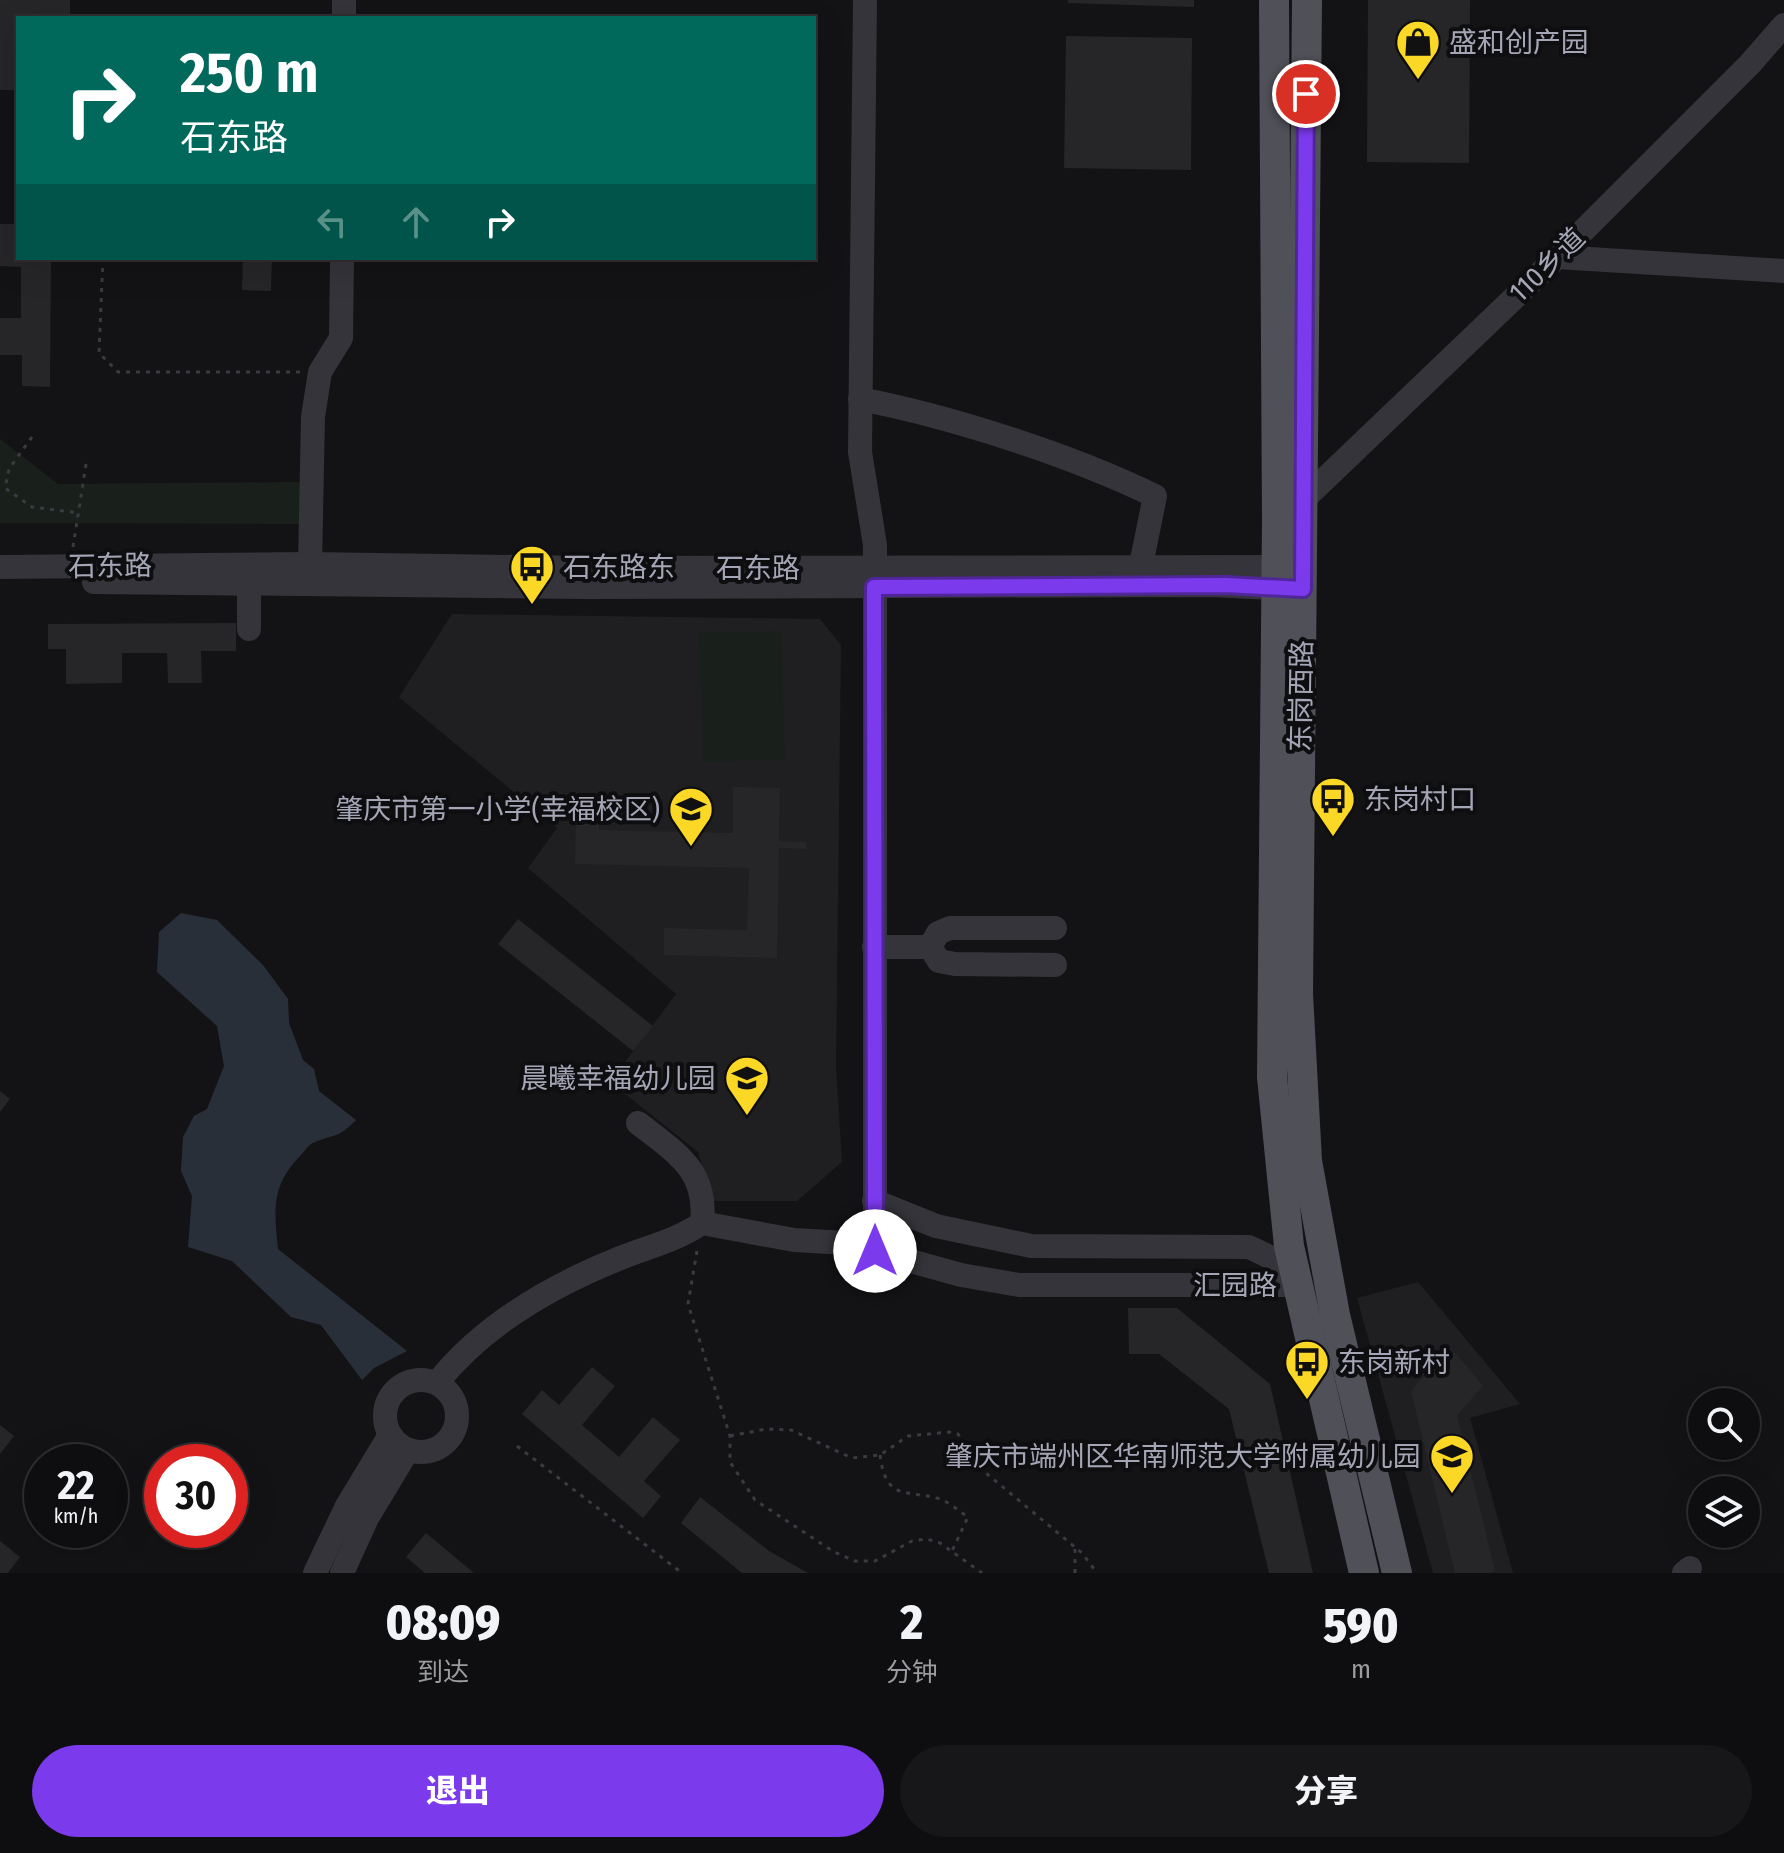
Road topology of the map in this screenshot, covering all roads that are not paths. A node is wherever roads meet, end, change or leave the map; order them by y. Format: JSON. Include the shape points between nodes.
{"nodes":[{"id":1,"x":865,"y":0,"type":"edge"},
{"id":2,"x":1274,"y":0,"type":"edge"},
{"id":3,"x":1307,"y":0,"type":"edge"},
{"id":4,"x":1784,"y":25,"type":"edge"},
{"id":5,"x":1557,"y":257,"type":"junction"},
{"id":6,"x":342,"y":260,"type":"edge"},
{"id":7,"x":1784,"y":271,"type":"edge"},
{"id":8,"x":860,"y":399,"type":"junction"},
{"id":9,"x":1304,"y":499,"type":"junction"},
{"id":10,"x":310,"y":564,"type":"junction"},
{"id":11,"x":1141,"y":565,"type":"junction"},
{"id":12,"x":0,"y":567,"type":"edge"},
{"id":13,"x":874,"y":577,"type":"junction"},
{"id":14,"x":1289,"y":578,"type":"junction"},
{"id":15,"x":0,"y":581,"type":"edge"},
{"id":16,"x":249,"y":584,"type":"junction"},
{"id":17,"x":249,"y":629,"type":"dead end"},
{"id":18,"x":1055,"y":928,"type":"dead end"},
{"id":19,"x":874,"y":947,"type":"junction"},
{"id":20,"x":930,"y":947,"type":"junction"},
{"id":21,"x":1055,"y":965,"type":"dead end"},
{"id":22,"x":638,"y":1123,"type":"dead end"},
{"id":23,"x":874,"y":1201,"type":"junction"},
{"id":24,"x":702,"y":1223,"type":"junction"},
{"id":25,"x":875,"y":1251,"type":"junction"},
{"id":26,"x":1298,"y":1285,"type":"junction"},
{"id":27,"x":437,"y":1383,"type":"junction"},
{"id":28,"x":399,"y":1443,"type":"junction"},
{"id":29,"x":315,"y":1573,"type":"edge"},
{"id":30,"x":342,"y":1573,"type":"edge"},
{"id":31,"x":1364,"y":1573,"type":"edge"},
{"id":32,"x":1397,"y":1573,"type":"edge"}],
"edges":[{"from":1,"to":8,"type":"street"},
{"from":2,"to":14,"type":"main road","name":"东岗西路"},
{"from":3,"to":9,"type":"main road","name":"东岗西路"},
{"from":4,"to":5,"type":"street","name":"110乡道"},
{"from":5,"to":7,"type":"street"},
{"from":5,"to":9,"type":"street","name":"110乡道"},
{"from":6,"to":10,"type":"street","via":[[341,338],[320,372],[313,417]]},
{"from":8,"to":11,"type":"street","via":[[981,432],[1111,475],[1155,496]]},
{"from":8,"to":13,"type":"street","via":[[860,452],[875,545]]},
{"from":9,"to":14,"type":"main road","name":"东岗西路"},
{"from":10,"to":12,"type":"street","name":"石东路"},
{"from":10,"to":13,"type":"street","name":"石东路"},
{"from":11,"to":13,"type":"street","name":"石东路"},
{"from":11,"to":14,"type":"street","name":"石东路"},
{"from":13,"to":14,"type":"street","name":"石东路","via":[[1226,585]]},
{"from":13,"to":16,"type":"street","name":"石东路"},
{"from":13,"to":19,"type":"street"},
{"from":14,"to":26,"type":"main road","name":"东岗西路","via":[[1272,1077],[1289,1246]]},
{"from":14,"to":32,"type":"main road","name":"东岗西路","via":[[1307,1161],[1335,1315]]},
{"from":15,"to":16,"type":"street","name":"石东路"},
{"from":16,"to":17,"type":"street"},
{"from":18,"to":20,"type":"street","via":[[950,928],[938,933]]},
{"from":19,"to":20,"type":"street"},
{"from":19,"to":23,"type":"street"},
{"from":20,"to":21,"type":"street","via":[[939,961],[955,964]]},
{"from":22,"to":24,"type":"street","via":[[690,1165],[705,1201]]},
{"from":23,"to":25,"type":"street"},
{"from":23,"to":26,"type":"street","name":"汇园路","via":[[936,1226],[1031,1246],[1249,1247],[1274,1259]]},
{"from":24,"to":25,"type":"street","name":"汇园路"},
{"from":24,"to":27,"type":"street","via":[[683,1237],[617,1259],[558,1287],[489,1330]]},
{"from":25,"to":26,"type":"street","name":"汇园路","via":[[1019,1285]]},
{"from":26,"to":31,"type":"main road","name":"东岗西路"},
{"from":27,"to":28,"type":"street","via":[[413,1380],[394,1392],[385,1413]]},
{"from":27,"to":28,"type":"street","via":[[454,1400],[457,1425],[443,1445],[420,1453]]},
{"from":28,"to":29,"type":"street","via":[[347,1506]]},
{"from":28,"to":30,"type":"street"}]}
